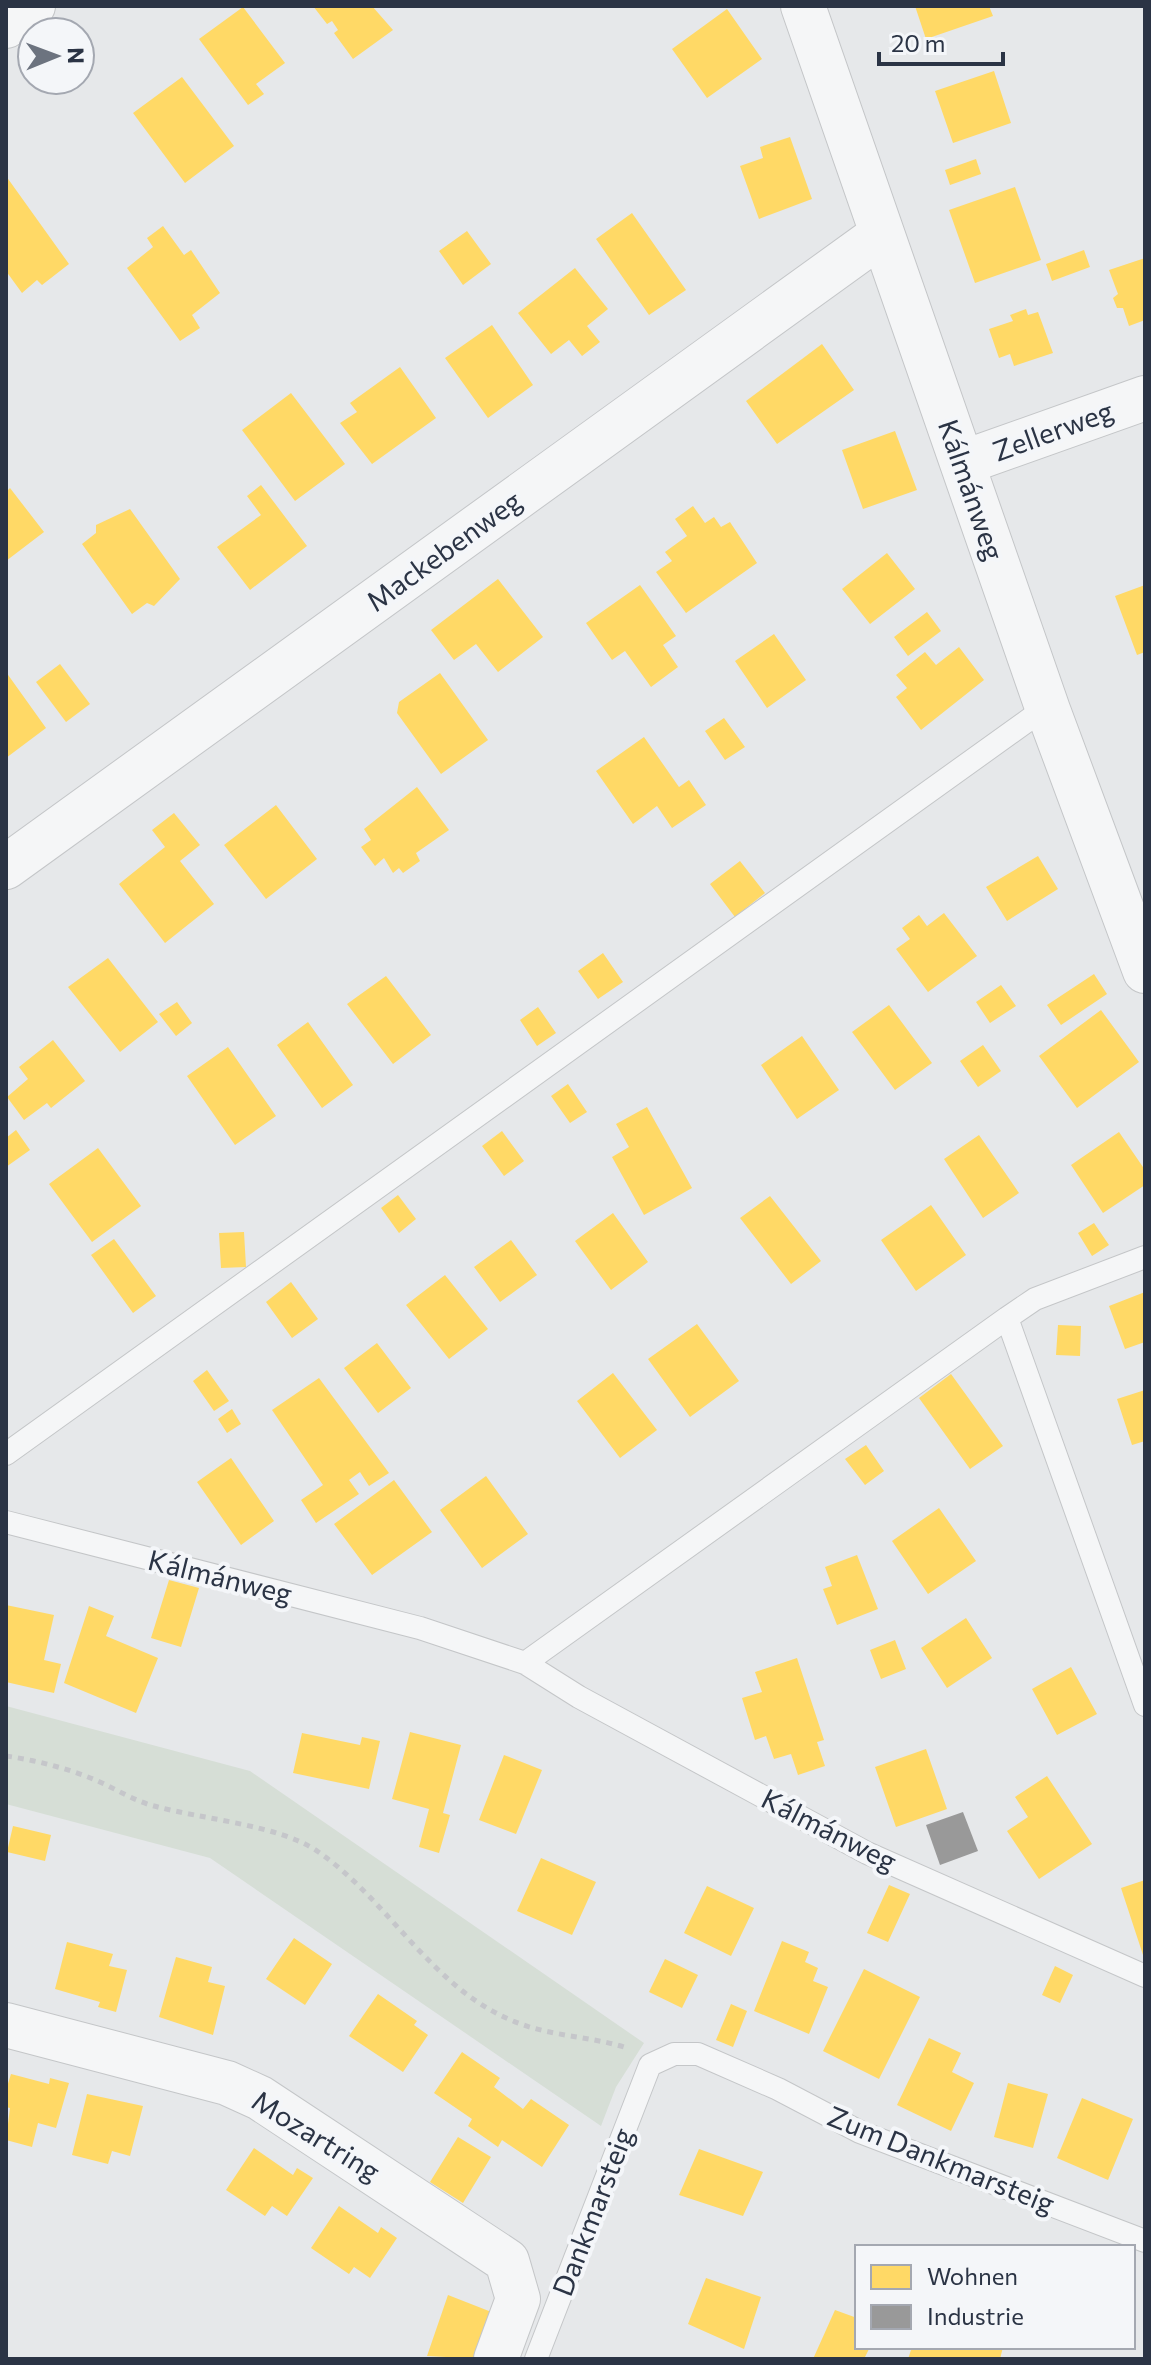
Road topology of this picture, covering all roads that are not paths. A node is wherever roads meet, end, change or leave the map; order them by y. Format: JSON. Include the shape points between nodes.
{"nodes":[{"id":1,"x":33,"y":6,"type":"edge"},
{"id":2,"x":803,"y":6,"type":"edge"},
{"id":3,"x":6,"y":26,"type":"edge"},
{"id":4,"x":882,"y":234,"type":"junction"},
{"id":5,"x":1145,"y":398,"type":"edge"},
{"id":6,"x":962,"y":463,"type":"junction"},
{"id":7,"x":1048,"y":710,"type":"junction"},
{"id":8,"x":6,"y":867,"type":"edge"},
{"id":9,"x":1145,"y":971,"type":"edge"},
{"id":10,"x":1145,"y":1257,"type":"edge"},
{"id":11,"x":1007,"y":1318,"type":"junction"},
{"id":12,"x":6,"y":1454,"type":"edge"},
{"id":13,"x":6,"y":1522,"type":"edge"},
{"id":14,"x":525,"y":1663,"type":"junction"},
{"id":15,"x":1145,"y":1705,"type":"edge"},
{"id":16,"x":1145,"y":1976,"type":"edge"},
{"id":17,"x":6,"y":2025,"type":"edge"},
{"id":18,"x":650,"y":2065,"type":"joint"},
{"id":19,"x":1145,"y":2241,"type":"edge"},
{"id":20,"x":496,"y":2359,"type":"edge"},
{"id":21,"x":536,"y":2359,"type":"edge"}],
"edges":[{"from":1,"to":3,"type":"street"},
{"from":2,"to":4,"type":"street","name":"Kálmánweg"},
{"from":4,"to":6,"type":"street","name":"Kálmánweg"},
{"from":4,"to":8,"type":"street","name":"Mackebenweg"},
{"from":5,"to":6,"type":"street","name":"Zellerweg"},
{"from":6,"to":7,"type":"street","name":"Kálmánweg"},
{"from":7,"to":9,"type":"street","name":"Kálmánweg"},
{"from":7,"to":12,"type":"lane"},
{"from":10,"to":11,"type":"lane","via":[[1035,1299]]},
{"from":11,"to":14,"type":"lane"},
{"from":11,"to":15,"type":"lane"},
{"from":13,"to":14,"type":"lane","name":"Kálmánweg","via":[[420,1628]]},
{"from":14,"to":16,"type":"lane","name":"Kálmánweg","via":[[867,1853]]},
{"from":17,"to":20,"type":"street","name":"Mozartring","via":[[227,2083],[260,2098],[507,2261],[518,2299]]},
{"from":18,"to":19,"type":"lane","name":"Zum Dankmarsteig","via":[[674,2054],[698,2054],[860,2132]]},
{"from":18,"to":21,"type":"lane","name":"Dankmarsteig"}]}
